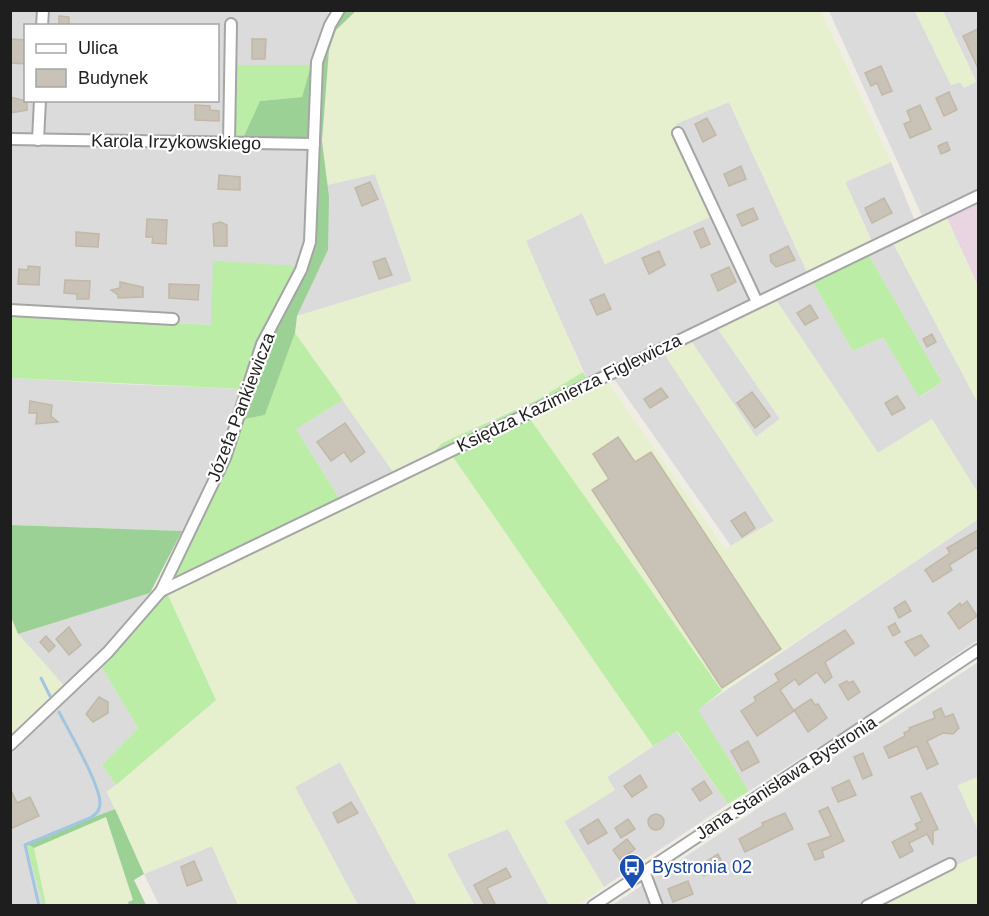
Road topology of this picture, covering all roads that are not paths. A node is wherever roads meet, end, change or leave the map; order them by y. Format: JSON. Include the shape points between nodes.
{"nodes":[{"id":1,"x":339,"y":10,"type":"edge"},
{"id":2,"x":231,"y":24,"type":"dead end"},
{"id":3,"x":40,"y":102,"type":"edge"},
{"id":4,"x":678,"y":133,"type":"dead end"},
{"id":5,"x":10,"y":138,"type":"edge"},
{"id":6,"x":38,"y":140,"type":"junction"},
{"id":7,"x":229,"y":143,"type":"junction"},
{"id":8,"x":314,"y":144,"type":"junction"},
{"id":9,"x":978,"y":196,"type":"edge"},
{"id":10,"x":757,"y":302,"type":"junction"},
{"id":11,"x":10,"y":310,"type":"edge"},
{"id":12,"x":173,"y":319,"type":"dead end"},
{"id":13,"x":161,"y":591,"type":"junction"},
{"id":14,"x":978,"y":651,"type":"edge"},
{"id":15,"x":10,"y":745,"type":"edge"},
{"id":16,"x":951,"y":864,"type":"dead end"},
{"id":17,"x":644,"y":871,"type":"junction"},
{"id":18,"x":593,"y":906,"type":"edge"},
{"id":19,"x":657,"y":906,"type":"edge"},
{"id":20,"x":867,"y":906,"type":"edge"}],
"edges":[{"from":1,"to":8,"type":"street","name":"Józefa Pankiewicza","via":[[317,62]]},
{"from":2,"to":7,"type":"street"},
{"from":3,"to":6,"type":"street"},
{"from":4,"to":10,"type":"street"},
{"from":5,"to":6,"type":"street","name":"Karola Irzykowskiego"},
{"from":6,"to":7,"type":"street","name":"Karola Irzykowskiego"},
{"from":7,"to":8,"type":"street","name":"Karola Irzykowskiego"},
{"from":8,"to":13,"type":"street","name":"Józefa Pankiewicza","via":[[310,242],[301,270],[262,345],[225,458]]},
{"from":9,"to":10,"type":"street","name":"Księdza Kazimierza Figlewicza"},
{"from":10,"to":13,"type":"street","name":"Księdza Kazimierza Figlewicza"},
{"from":11,"to":12,"type":"street"},
{"from":13,"to":15,"type":"street","name":"Józefa Pankiewicza","via":[[108,652]]},
{"from":14,"to":17,"type":"street","name":"Jana Stanisława Bystronia"},
{"from":16,"to":20,"type":"street"},
{"from":17,"to":18,"type":"street","name":"Jana Stanisława Bystronia"},
{"from":17,"to":19,"type":"street"}]}
